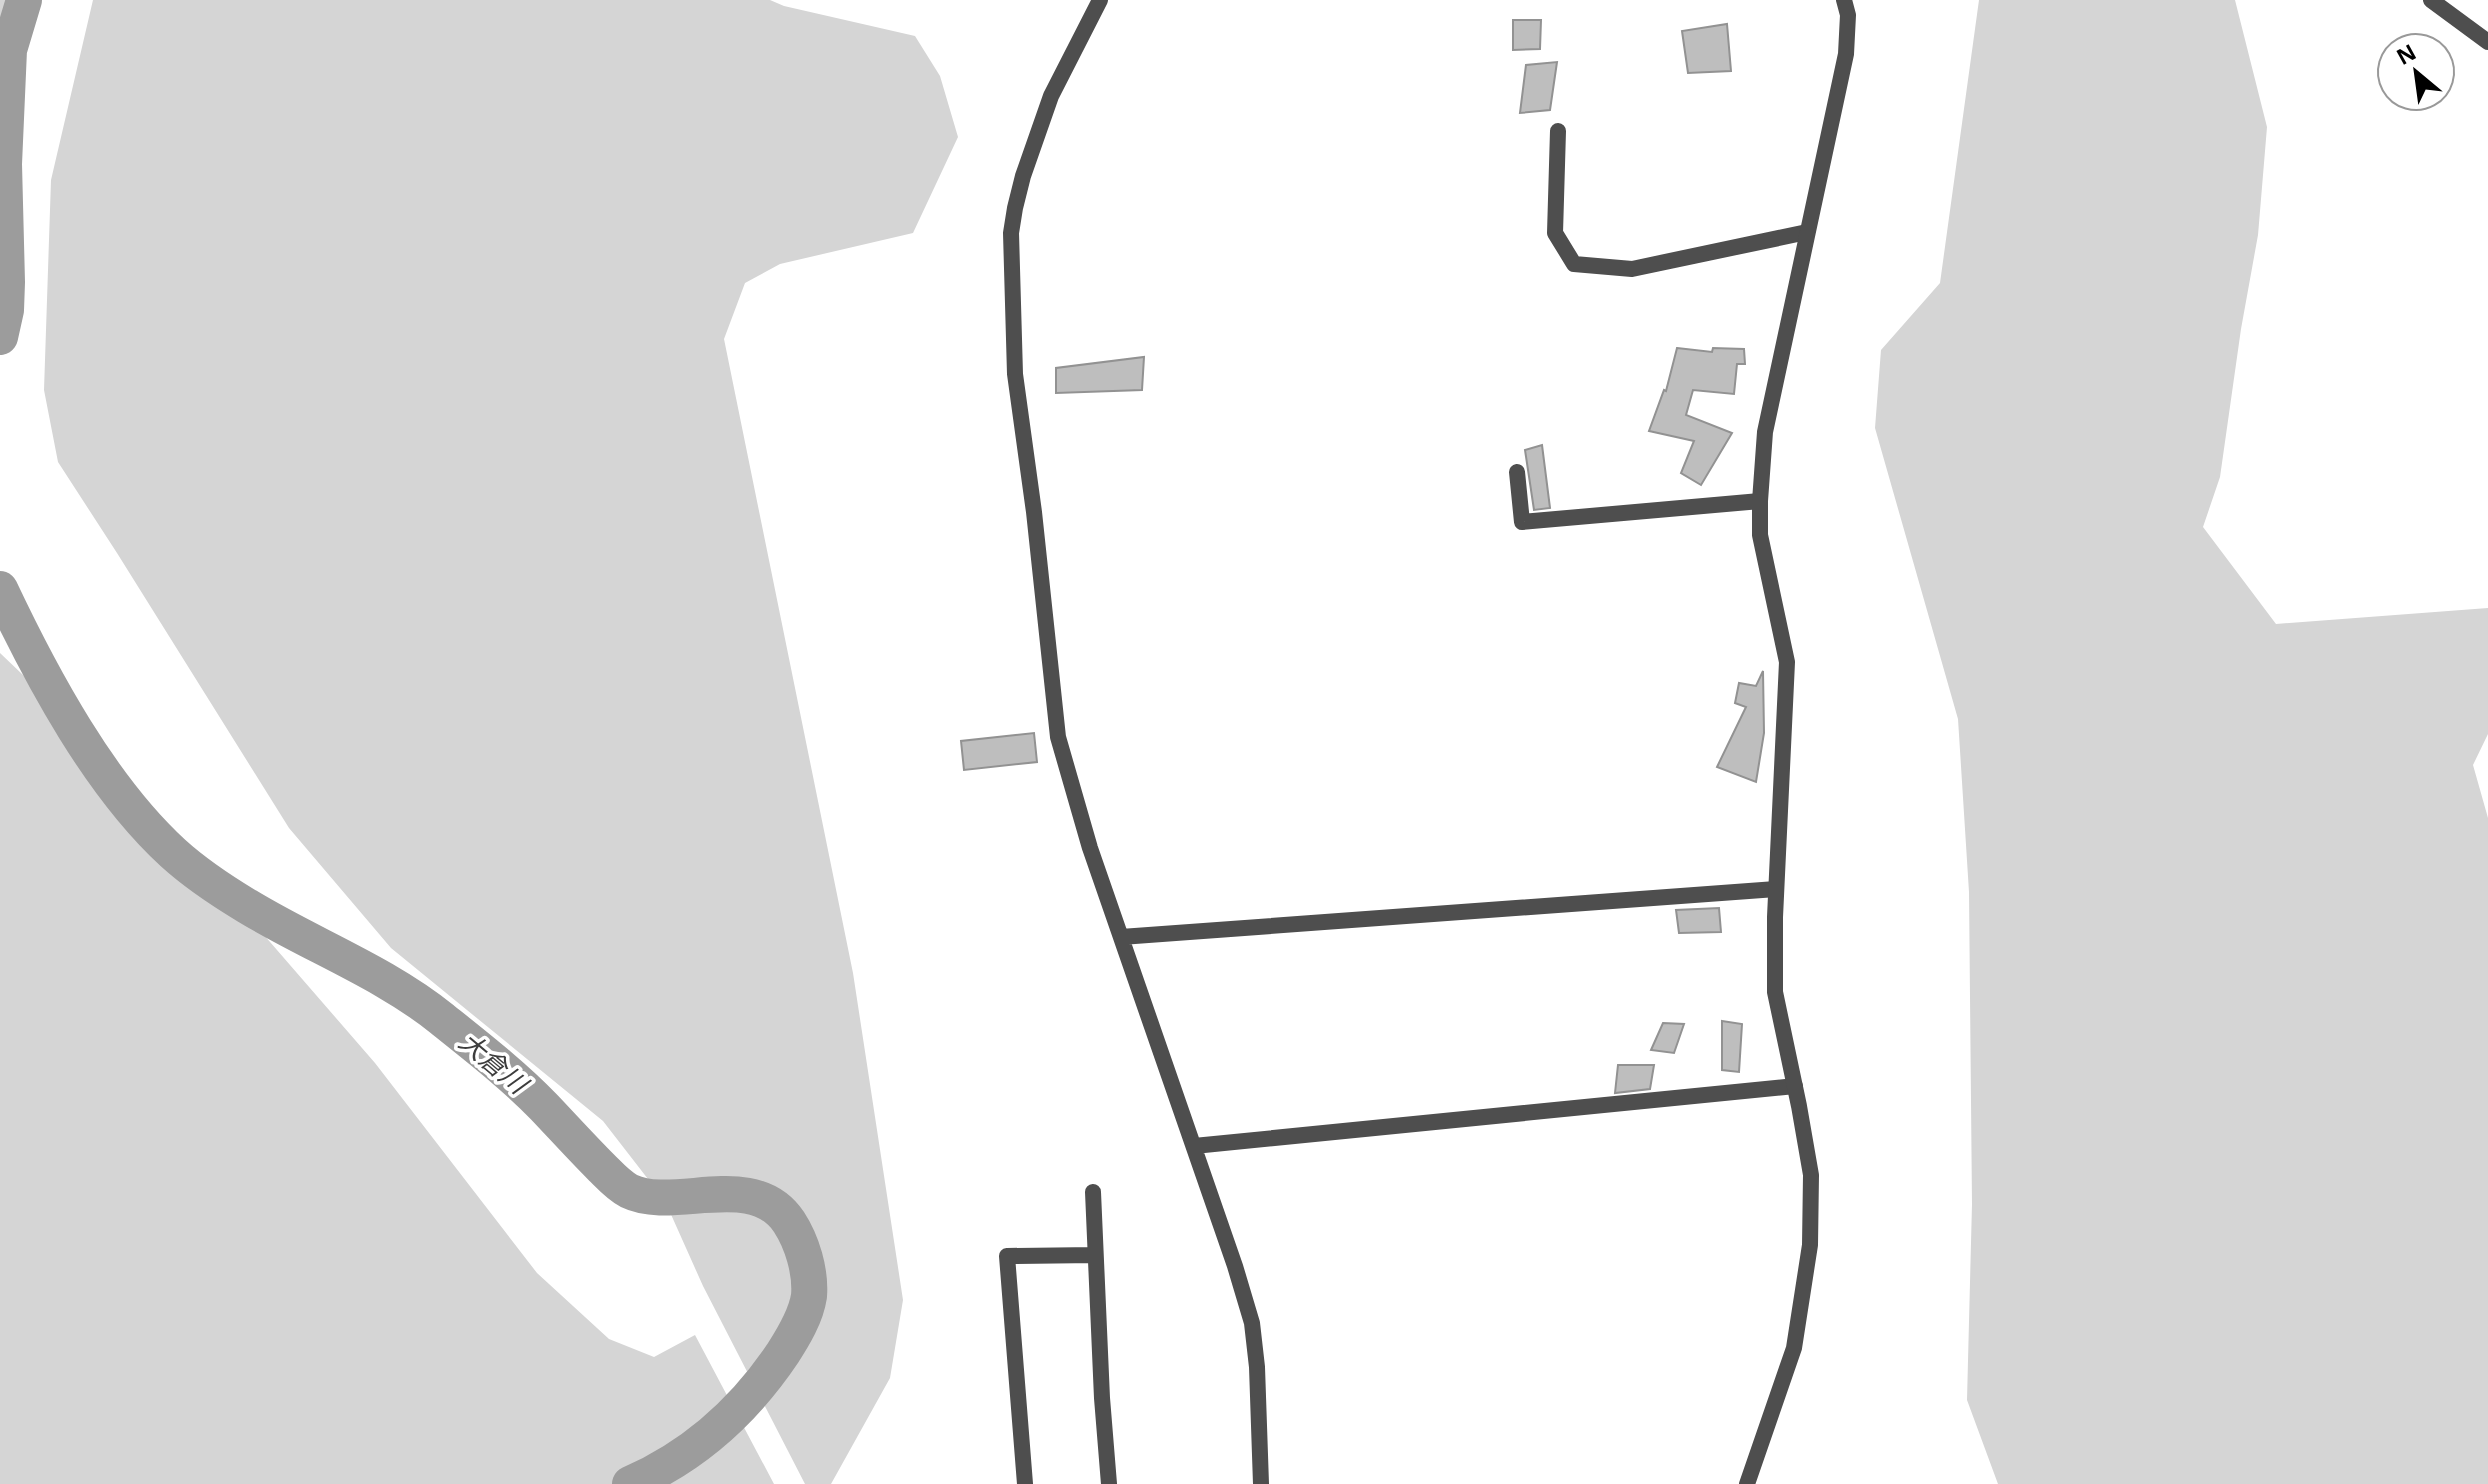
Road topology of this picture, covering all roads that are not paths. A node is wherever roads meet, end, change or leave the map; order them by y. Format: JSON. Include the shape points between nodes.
{"nodes":[{"id":1,"x":1100,"y":0,"type":"edge"},
{"id":2,"x":1844,"y":0,"type":"edge"},
{"id":3,"x":2431,"y":0,"type":"edge"},
{"id":4,"x":2488,"y":42,"type":"edge"},
{"id":5,"x":1558,"y":131,"type":"dead end"},
{"id":6,"x":1807,"y":232,"type":"junction"},
{"id":7,"x":1517,"y":472,"type":"dead end"},
{"id":8,"x":1760,"y":501,"type":"junction"},
{"id":9,"x":1776,"y":889,"type":"junction"},
{"id":10,"x":1121,"y":937,"type":"junction"},
{"id":11,"x":1795,"y":1086,"type":"junction"},
{"id":12,"x":1194,"y":1146,"type":"junction"},
{"id":13,"x":1093,"y":1192,"type":"dead end"},
{"id":14,"x":1095,"y":1255,"type":"junction"},
{"id":15,"x":1025,"y":1484,"type":"edge"},
{"id":16,"x":1109,"y":1484,"type":"edge"},
{"id":17,"x":1261,"y":1484,"type":"edge"},
{"id":18,"x":1747,"y":1484,"type":"edge"}],
"edges":[{"from":1,"to":10,"type":"street","via":[[1051,96],[1023,176],[1011,233],[1015,374],[1058,737]]},
{"from":2,"to":6,"type":"street","via":[[1846,54]]},
{"from":3,"to":4,"type":"street"},
{"from":5,"to":6,"type":"street","via":[[1555,233],[1574,264],[1632,269]]},
{"from":6,"to":8,"type":"street","via":[[1765,432]]},
{"from":7,"to":8,"type":"street","via":[[1522,522]]},
{"from":8,"to":9,"type":"street","via":[[1760,535],[1787,662]]},
{"from":9,"to":10,"type":"street"},
{"from":9,"to":11,"type":"street","via":[[1775,992]]},
{"from":10,"to":12,"type":"street"},
{"from":11,"to":12,"type":"street"},
{"from":11,"to":18,"type":"street","via":[[1811,1175],[1810,1245],[1794,1348]]},
{"from":12,"to":17,"type":"street","via":[[1252,1323]]},
{"from":13,"to":14,"type":"street"},
{"from":14,"to":15,"type":"street","via":[[1007,1256]]},
{"from":14,"to":16,"type":"street"}]}
